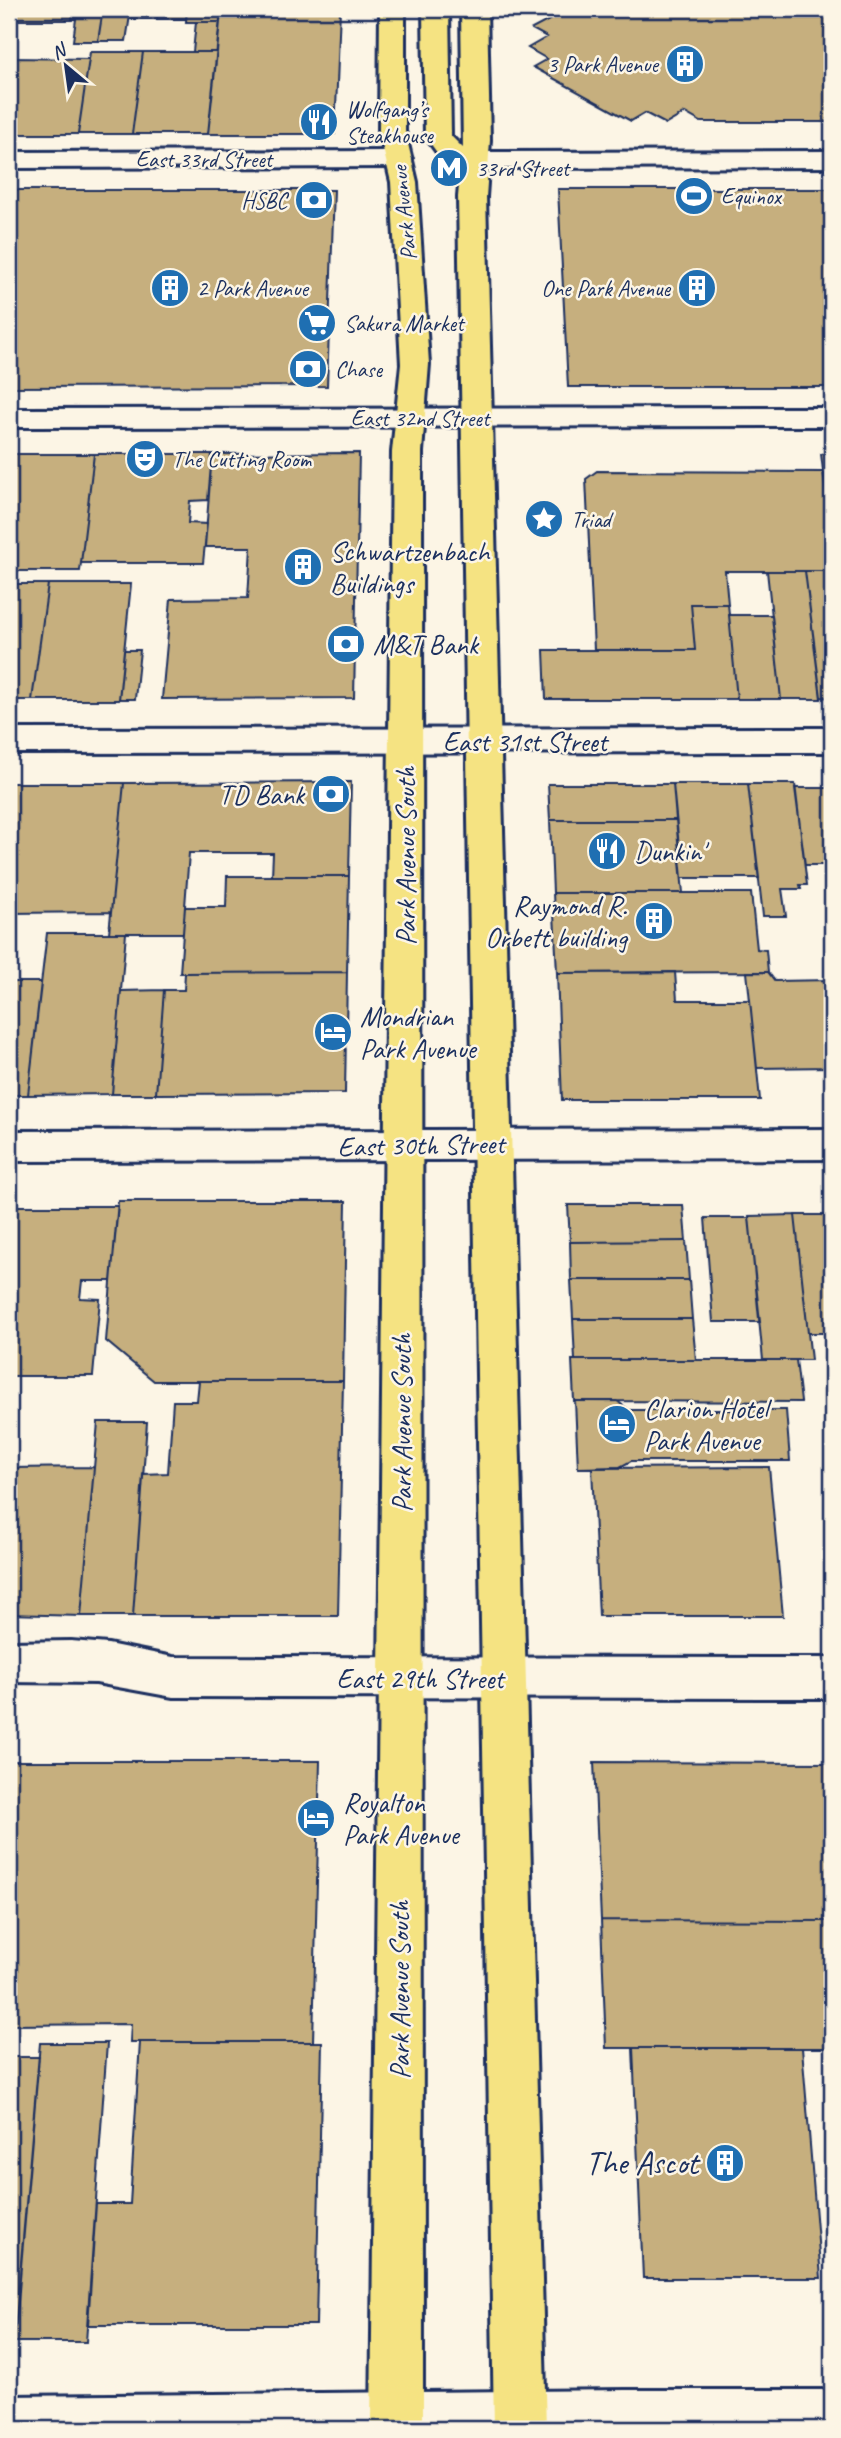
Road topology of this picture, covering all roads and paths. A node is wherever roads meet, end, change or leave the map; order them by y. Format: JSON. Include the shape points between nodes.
{"nodes":[{"id":1,"x":392,"y":9,"type":"edge"},
{"id":2,"x":436,"y":9,"type":"edge"},
{"id":3,"x":474,"y":9,"type":"edge"},
{"id":4,"x":399,"y":159,"type":"junction"},
{"id":5,"x":832,"y":159,"type":"edge"},
{"id":6,"x":9,"y":160,"type":"edge"},
{"id":7,"x":475,"y":160,"type":"junction"},
{"id":8,"x":411,"y":417,"type":"junction"},
{"id":9,"x":832,"y":417,"type":"edge"},
{"id":10,"x":9,"y":418,"type":"edge"},
{"id":11,"x":477,"y":418,"type":"junction"},
{"id":12,"x":832,"y":740,"type":"edge"},
{"id":13,"x":9,"y":741,"type":"edge"},
{"id":14,"x":405,"y":741,"type":"junction"},
{"id":15,"x":482,"y":741,"type":"junction"},
{"id":16,"x":491,"y":1144,"type":"junction"},
{"id":17,"x":832,"y":1144,"type":"edge"},
{"id":18,"x":403,"y":1145,"type":"junction"},
{"id":19,"x":9,"y":1146,"type":"edge"},
{"id":20,"x":9,"y":1662,"type":"edge"},
{"id":21,"x":400,"y":1678,"type":"junction"},
{"id":22,"x":503,"y":1678,"type":"junction"},
{"id":23,"x":832,"y":1678,"type":"edge"},
{"id":24,"x":832,"y":2416,"type":"edge"},
{"id":25,"x":9,"y":2422,"type":"edge"},
{"id":26,"x":520,"y":2423,"type":"edge"},
{"id":27,"x":397,"y":2424,"type":"edge"}],
"edges":[{"from":1,"to":4,"type":"main road","name":"Park Avenue","via":[[392,131]]},
{"from":2,"to":7,"type":"main road","via":[[439,136],[450,152]]},
{"from":3,"to":7,"type":"main road"},
{"from":4,"to":6,"type":"street","name":"East 33rd Street"},
{"from":4,"to":8,"type":"main road","name":"Park Avenue","via":[[414,338]]},
{"from":5,"to":7,"type":"street"},
{"from":7,"to":11,"type":"main road"},
{"from":8,"to":10,"type":"street","name":"East 32nd Street"},
{"from":8,"to":11,"type":"street","name":"East 32nd Street"},
{"from":8,"to":14,"type":"main road","name":"Park Avenue South"},
{"from":9,"to":11,"type":"street","name":"East 32nd Street"},
{"from":11,"to":15,"type":"main road"},
{"from":12,"to":15,"type":"street","name":"East 31st Street"},
{"from":13,"to":14,"type":"street","name":"East 31st Street"},
{"from":14,"to":15,"type":"street","name":"East 31st Street"},
{"from":14,"to":18,"type":"main road","name":"Park Avenue South"},
{"from":15,"to":16,"type":"main road"},
{"from":16,"to":17,"type":"street","name":"East 30th Street"},
{"from":16,"to":18,"type":"street","name":"East 30th Street"},
{"from":16,"to":22,"type":"main road"},
{"from":18,"to":19,"type":"street","name":"East 30th Street"},
{"from":18,"to":21,"type":"main road","name":"Park Avenue South"},
{"from":20,"to":21,"type":"street","name":"East 29th Street","via":[[89,1662],[173,1677]]},
{"from":21,"to":22,"type":"street","name":"East 29th Street"},
{"from":21,"to":27,"type":"main road","name":"Park Avenue South"},
{"from":22,"to":23,"type":"street","name":"East 29th Street"},
{"from":22,"to":26,"type":"main road"},
{"from":24,"to":26,"type":"street","via":[[625,2414]]},
{"from":25,"to":27,"type":"street"},
{"from":26,"to":27,"type":"street"}]}
